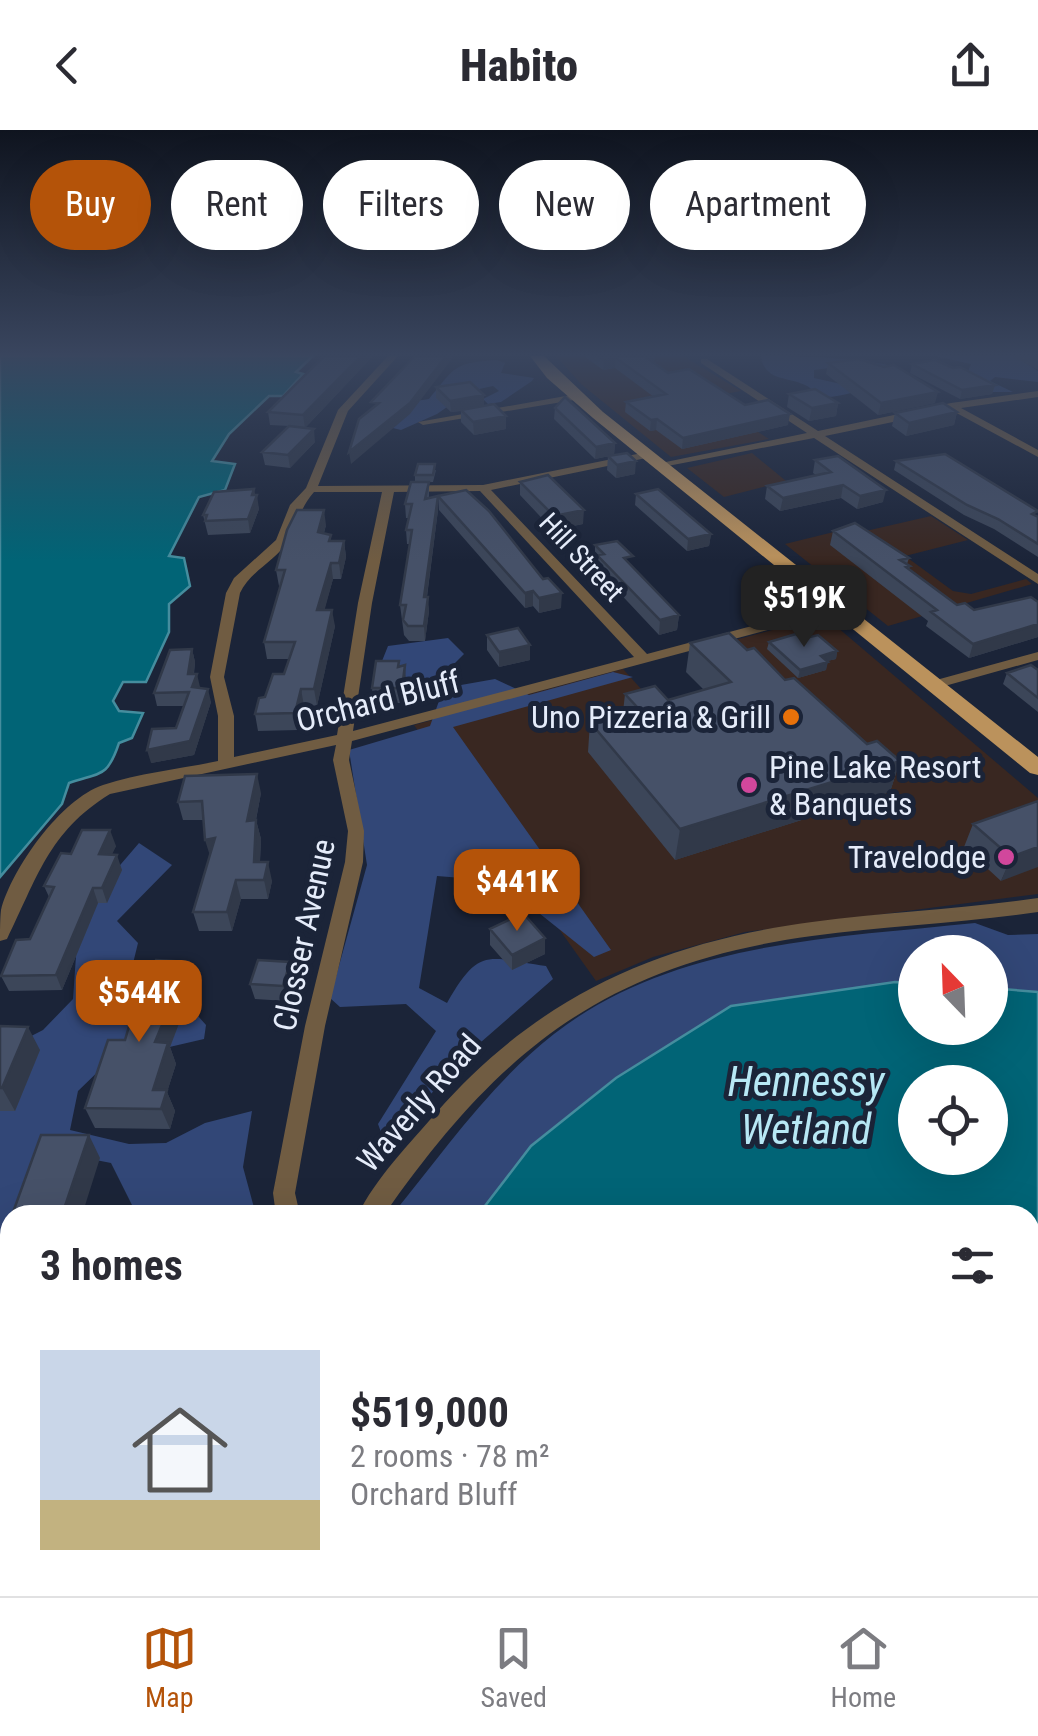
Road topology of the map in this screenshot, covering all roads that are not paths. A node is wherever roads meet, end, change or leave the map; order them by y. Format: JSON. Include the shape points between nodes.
{"nodes":[{"id":1,"x":337,"y":424,"type":"edge"},
{"id":2,"x":611,"y":424,"type":"edge"},
{"id":3,"x":800,"y":424,"type":"edge"},
{"id":4,"x":855,"y":424,"type":"edge"},
{"id":5,"x":985,"y":424,"type":"edge"},
{"id":6,"x":814,"y":434,"type":"junction"},
{"id":7,"x":1038,"y":454,"type":"edge"},
{"id":8,"x":654,"y":460,"type":"junction"},
{"id":9,"x":484,"y":488,"type":"junction"},
{"id":10,"x":311,"y":489,"type":"junction"},
{"id":11,"x":388,"y":491,"type":"junction"},
{"id":12,"x":1038,"y":580,"type":"edge"},
{"id":13,"x":838,"y":607,"type":"junction"},
{"id":14,"x":1038,"y":656,"type":"edge"},
{"id":15,"x":644,"y":659,"type":"junction"},
{"id":16,"x":934,"y":685,"type":"junction"},
{"id":17,"x":346,"y":738,"type":"junction"},
{"id":18,"x":226,"y":765,"type":"junction"},
{"id":19,"x":1038,"y":768,"type":"edge"},
{"id":20,"x":1038,"y":905,"type":"edge"},
{"id":21,"x":0,"y":934,"type":"edge"},
{"id":22,"x":286,"y":1205,"type":"edge"},
{"id":23,"x":377,"y":1205,"type":"edge"}],
"edges":[{"from":1,"to":10,"type":"street"},
{"from":2,"to":8,"type":"main road"},
{"from":3,"to":6,"type":"street"},
{"from":4,"to":6,"type":"street"},
{"from":5,"to":7,"type":"street"},
{"from":6,"to":8,"type":"street"},
{"from":6,"to":12,"type":"street"},
{"from":8,"to":9,"type":"street"},
{"from":8,"to":13,"type":"main road"},
{"from":9,"to":11,"type":"street"},
{"from":9,"to":15,"type":"street","name":"Hill Street"},
{"from":10,"to":11,"type":"street"},
{"from":10,"to":18,"type":"street","via":[[274,552],[234,592],[217,678],[226,716]]},
{"from":11,"to":17,"type":"street","name":"Closser Avenue"},
{"from":13,"to":15,"type":"street","name":"Orchard Bluff"},
{"from":13,"to":16,"type":"main road"},
{"from":14,"to":16,"type":"street"},
{"from":15,"to":17,"type":"street","name":"Orchard Bluff"},
{"from":16,"to":19,"type":"main road"},
{"from":17,"to":18,"type":"street","name":"Orchard Bluff"},
{"from":17,"to":22,"type":"street","name":"Closser Avenue","via":[[341,760],[356,831],[354,862],[315,1026]]},
{"from":18,"to":21,"type":"street","name":"Orchard Bluff","via":[[128,782],[76,806],[43,846]]},
{"from":20,"to":23,"type":"street","name":"Waverly Road","via":[[810,930],[722,946],[648,970],[575,1006],[510,1052]]}]}
